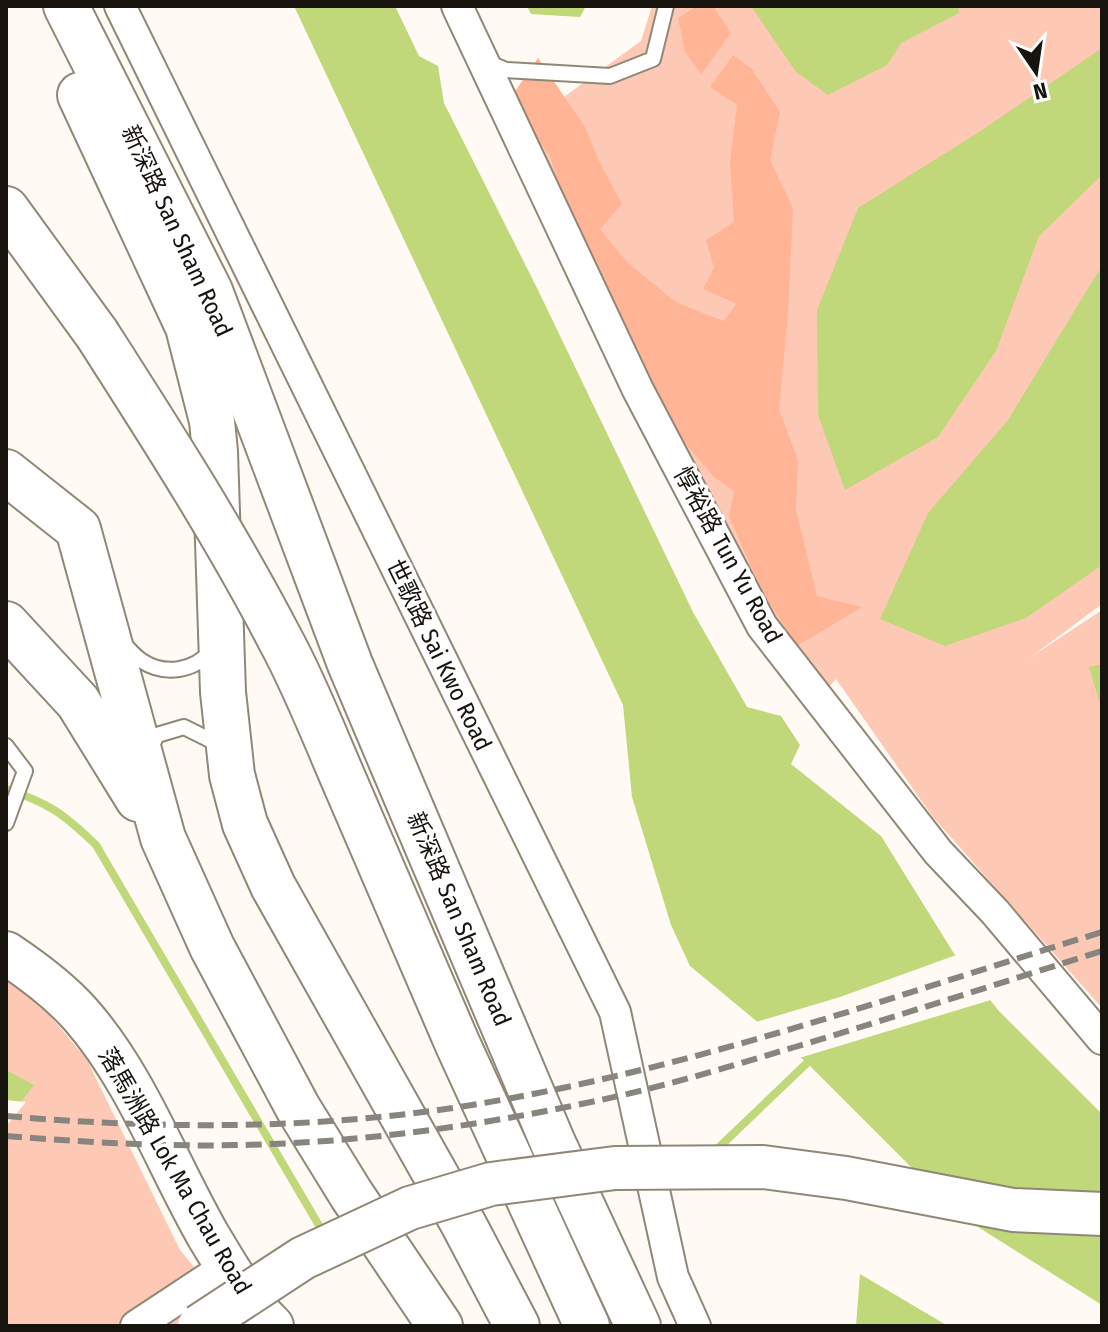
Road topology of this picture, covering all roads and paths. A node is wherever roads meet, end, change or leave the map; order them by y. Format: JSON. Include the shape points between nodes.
{"nodes":[{"id":1,"x":120,"y":6,"type":"edge"},
{"id":2,"x":457,"y":6,"type":"edge"},
{"id":3,"x":666,"y":6,"type":"edge"},
{"id":4,"x":57,"y":7,"type":"edge"},
{"id":5,"x":483,"y":61,"type":"junction"},
{"id":6,"x":6,"y":209,"type":"edge"},
{"id":7,"x":188,"y":327,"type":"junction"},
{"id":8,"x":6,"y":472,"type":"edge"},
{"id":9,"x":290,"y":508,"type":"junction"},
{"id":10,"x":6,"y":624,"type":"edge"},
{"id":11,"x":105,"y":626,"type":"junction"},
{"id":12,"x":221,"y":638,"type":"junction"},
{"id":13,"x":6,"y":746,"type":"edge"},
{"id":14,"x":143,"y":764,"type":"junction"},
{"id":15,"x":232,"y":775,"type":"junction"},
{"id":16,"x":8,"y":817,"type":"edge"},
{"id":17,"x":163,"y":838,"type":"junction"},
{"id":18,"x":6,"y":953,"type":"edge"},
{"id":19,"x":1102,"y":1039,"type":"edge"},
{"id":20,"x":1102,"y":1214,"type":"edge"},
{"id":21,"x":234,"y":1293,"type":"edge"},
{"id":22,"x":136,"y":1326,"type":"edge"},
{"id":23,"x":199,"y":1326,"type":"edge"},
{"id":24,"x":272,"y":1326,"type":"edge"},
{"id":25,"x":440,"y":1326,"type":"edge"},
{"id":26,"x":517,"y":1326,"type":"edge"},
{"id":27,"x":587,"y":1326,"type":"edge"},
{"id":28,"x":638,"y":1326,"type":"edge"},
{"id":29,"x":695,"y":1326,"type":"edge"}],
"edges":[{"from":1,"to":29,"type":"street","name":"世歌路 Sai Kwo Road","via":[[615,1012],[673,1277]]},
{"from":2,"to":5,"type":"street","name":"惇裕路 Tun Yu Road"},
{"from":3,"to":5,"type":"lane","via":[[653,59],[610,76],[506,70]]},
{"from":4,"to":7,"type":"main road","name":"新深路 San Sham Road"},
{"from":4,"to":9,"type":"main road","name":"新深路 San Sham Road","via":[[210,291]]},
{"from":5,"to":19,"type":"street","name":"惇裕路 Tun Yu Road","via":[[638,390],[762,626],[938,852]]},
{"from":6,"to":27,"type":"main road","name":"新深路 San Sham Road","bridge":true,"via":[[97,334],[195,486],[283,644]]},
{"from":7,"to":9,"type":"main road","name":"新深路 San Sham Road","via":[[255,461]]},
{"from":7,"to":12,"type":"main road","name":"新深路 San Sham Road","via":[[212,421]]},
{"from":8,"to":11,"type":"main road","via":[[78,529]]},
{"from":9,"to":28,"type":"main road","name":"新深路 San Sham Road","via":[[350,664],[553,1143]]},
{"from":10,"to":17,"type":"main road","via":[[78,702]]},
{"from":11,"to":12,"type":"lane","via":[[142,662],[173,671],[201,662]]},
{"from":11,"to":14,"type":"main road"},
{"from":12,"to":15,"type":"main road","name":"新深路 San Sham Road"},
{"from":13,"to":16,"type":"lane","via":[[25,771]]},
{"from":14,"to":15,"type":"lane","via":[[157,735],[184,727],[212,741]]},
{"from":14,"to":17,"type":"main road"},
{"from":15,"to":26,"type":"main road","name":"新深路 San Sham Road","via":[[245,824],[273,886]]},
{"from":17,"to":25,"type":"main road","via":[[212,947],[298,1108]]},
{"from":18,"to":21,"type":"street","name":"落馬洲路 Lok Ma Chau Road","via":[[57,991],[100,1039]]},
{"from":20,"to":23,"type":"street","bridge":true,"via":[[1013,1210],[763,1167],[615,1168],[491,1184],[410,1208],[303,1258]]},
{"from":21,"to":22,"type":"street"},
{"from":21,"to":24,"type":"street","name":"落馬洲路 Lok Ma Chau Road"}]}
